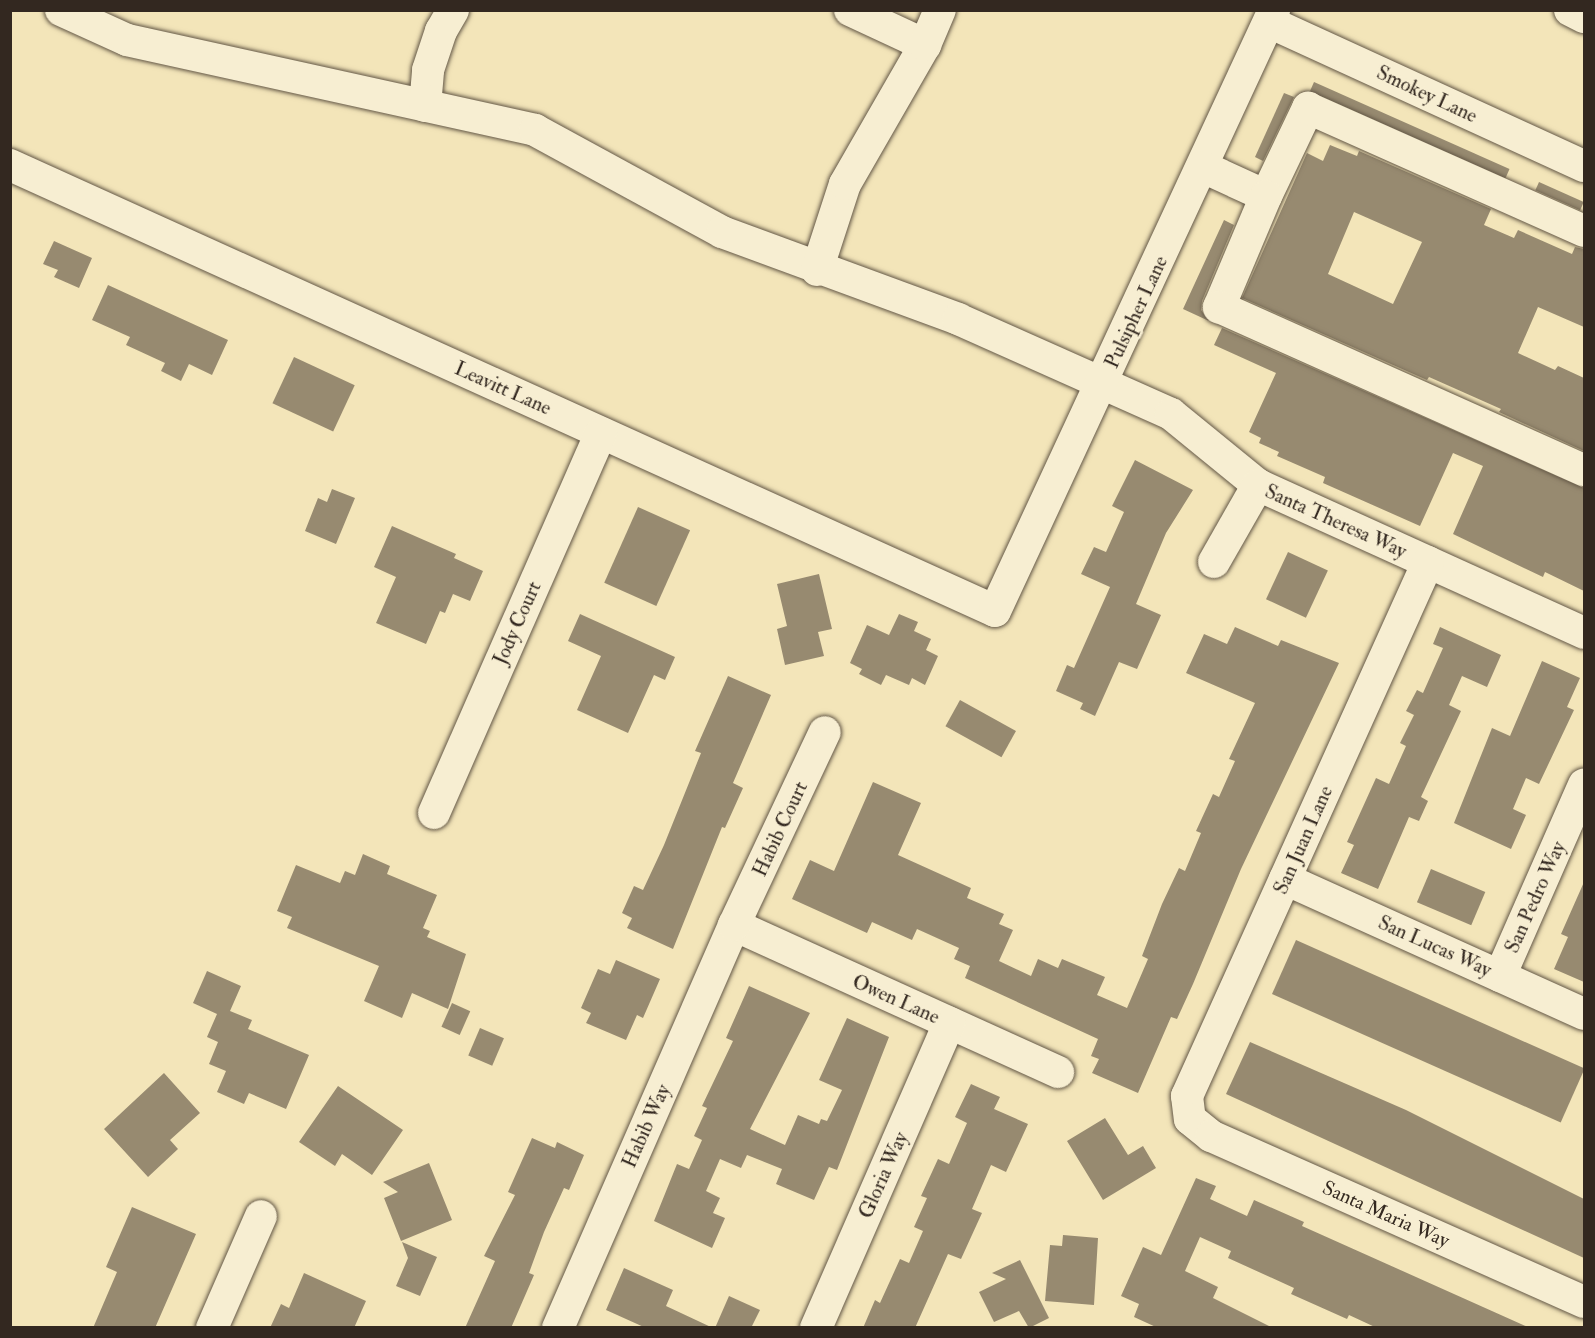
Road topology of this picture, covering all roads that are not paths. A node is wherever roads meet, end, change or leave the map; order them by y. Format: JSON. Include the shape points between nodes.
{"nodes":[{"id":1,"x":61,"y":10,"type":"edge"},
{"id":2,"x":453,"y":10,"type":"edge"},
{"id":3,"x":850,"y":10,"type":"edge"},
{"id":4,"x":940,"y":10,"type":"edge"},
{"id":5,"x":1570,"y":10,"type":"edge"},
{"id":6,"x":1272,"y":16,"type":"edge"},
{"id":7,"x":1584,"y":17,"type":"edge"},
{"id":8,"x":925,"y":45,"type":"junction"},
{"id":9,"x":425,"y":106,"type":"junction"},
{"id":10,"x":10,"y":165,"type":"edge"},
{"id":11,"x":1584,"y":166,"type":"edge"},
{"id":12,"x":1203,"y":167,"type":"junction"},
{"id":13,"x":1266,"y":196,"type":"junction"},
{"id":14,"x":1584,"y":231,"type":"edge"},
{"id":15,"x":818,"y":270,"type":"junction"},
{"id":16,"x":1104,"y":384,"type":"junction"},
{"id":17,"x":601,"y":433,"type":"junction"},
{"id":18,"x":1584,"y":470,"type":"edge"},
{"id":19,"x":1258,"y":485,"type":"junction"},
{"id":20,"x":1214,"y":562,"type":"dead end"},
{"id":21,"x":1428,"y":562,"type":"junction"},
{"id":22,"x":995,"y":611,"type":"joint"},
{"id":23,"x":1584,"y":633,"type":"edge"},
{"id":24,"x":825,"y":732,"type":"dead end"},
{"id":25,"x":1584,"y":785,"type":"edge"},
{"id":26,"x":434,"y":813,"type":"dead end"},
{"id":27,"x":1285,"y":879,"type":"junction"},
{"id":28,"x":734,"y":925,"type":"junction"},
{"id":29,"x":1500,"y":976,"type":"junction"},
{"id":30,"x":1584,"y":1014,"type":"edge"},
{"id":31,"x":949,"y":1023,"type":"junction"},
{"id":32,"x":1058,"y":1072,"type":"dead end"},
{"id":33,"x":1190,"y":1119,"type":"joint"},
{"id":34,"x":261,"y":1216,"type":"dead end"},
{"id":35,"x":1584,"y":1302,"type":"edge"},
{"id":36,"x":212,"y":1328,"type":"edge"},
{"id":37,"x":558,"y":1328,"type":"edge"},
{"id":38,"x":816,"y":1328,"type":"edge"}],
"edges":[{"from":1,"to":9,"type":"street","name":"Santa Theresa Way","via":[[127,40]]},
{"from":2,"to":9,"type":"street","via":[[428,70]]},
{"from":3,"to":8,"type":"street"},
{"from":4,"to":8,"type":"street"},
{"from":5,"to":7,"type":"street"},
{"from":6,"to":11,"type":"street","name":"Smokey Lane"},
{"from":6,"to":12,"type":"street","name":"Pulsipher Lane"},
{"from":8,"to":15,"type":"street","via":[[845,184]]},
{"from":9,"to":15,"type":"street","name":"Santa Theresa Way","via":[[535,130],[722,232]]},
{"from":10,"to":17,"type":"street","name":"Leavitt Lane"},
{"from":12,"to":13,"type":"street"},
{"from":12,"to":16,"type":"street","name":"Pulsipher Lane"},
{"from":13,"to":14,"type":"street","via":[[1308,108]]},
{"from":13,"to":18,"type":"street","via":[[1220,307]]},
{"from":15,"to":16,"type":"street","name":"Santa Theresa Way","via":[[958,319]]},
{"from":16,"to":19,"type":"street","name":"Santa Theresa Way","via":[[1171,414]]},
{"from":16,"to":22,"type":"street","name":"Pulsipher Lane"},
{"from":17,"to":22,"type":"street","name":"Leavitt Lane"},
{"from":17,"to":26,"type":"street","name":"Jody Court"},
{"from":19,"to":20,"type":"street"},
{"from":19,"to":21,"type":"street","name":"Santa Theresa Way"},
{"from":21,"to":23,"type":"street","name":"Santa Theresa Way"},
{"from":21,"to":27,"type":"street","name":"San Juan Lane"},
{"from":24,"to":28,"type":"street","name":"Habib Court"},
{"from":25,"to":29,"type":"street","name":"San Pedro Way"},
{"from":27,"to":29,"type":"street","name":"San Lucas Way"},
{"from":27,"to":33,"type":"street","name":"San Juan Lane","via":[[1186,1096]]},
{"from":28,"to":31,"type":"street","name":"Owen Lane"},
{"from":28,"to":37,"type":"street","name":"Habib Way"},
{"from":29,"to":30,"type":"street","name":"San Lucas Way"},
{"from":31,"to":32,"type":"street","name":"Owen Lane"},
{"from":31,"to":38,"type":"street","name":"Gloria Way"},
{"from":33,"to":35,"type":"street","name":"Santa Maria Way","via":[[1211,1136]]},
{"from":34,"to":36,"type":"street"}]}
